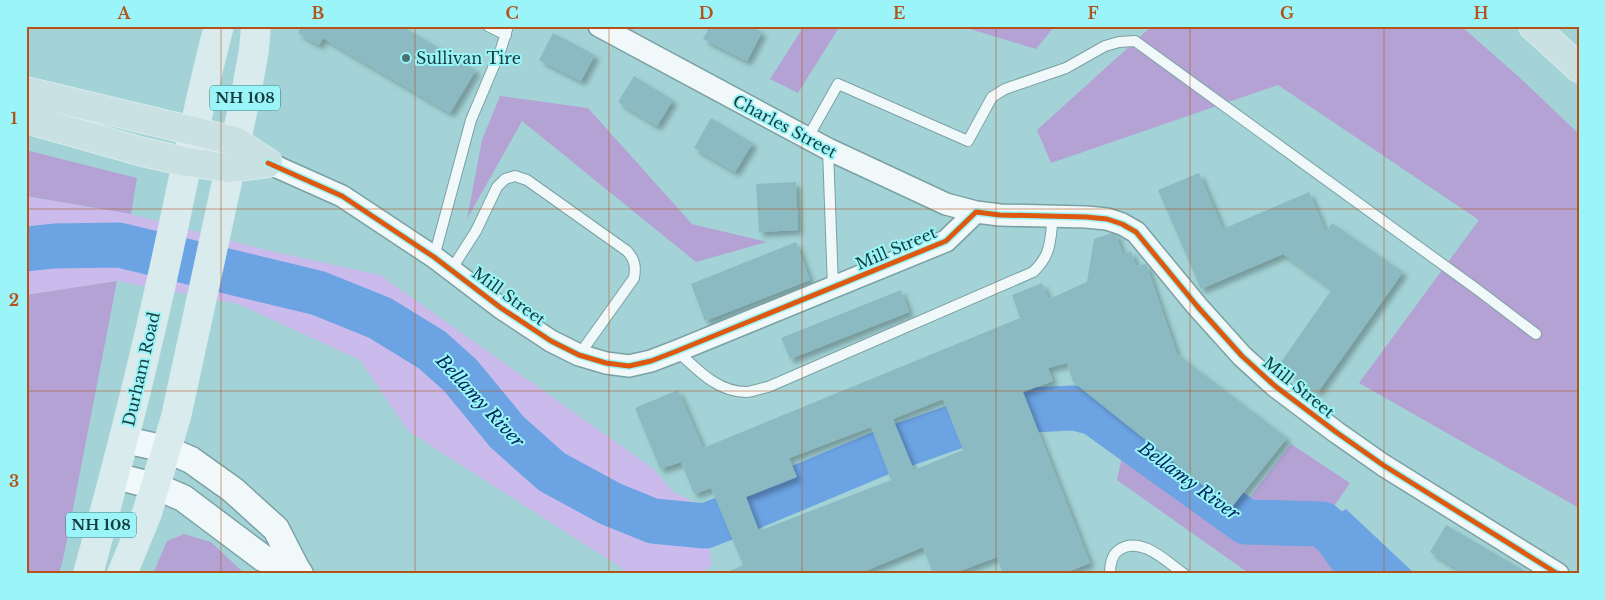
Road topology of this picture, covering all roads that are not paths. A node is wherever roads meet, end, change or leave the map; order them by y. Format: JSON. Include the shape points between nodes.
{"nodes":[{"id":1,"x":219,"y":26,"type":"edge"},
{"id":2,"x":256,"y":26,"type":"edge"},
{"id":3,"x":488,"y":26,"type":"edge"},
{"id":4,"x":599,"y":26,"type":"edge"},
{"id":5,"x":1532,"y":26,"type":"edge"},
{"id":6,"x":507,"y":31,"type":"edge"},
{"id":7,"x":1579,"y":68,"type":"edge"},
{"id":8,"x":26,"y":91,"type":"edge"},
{"id":9,"x":26,"y":119,"type":"edge"},
{"id":10,"x":194,"y":131,"type":"junction"},
{"id":11,"x":807,"y":139,"type":"junction"},
{"id":12,"x":235,"y":141,"type":"junction"},
{"id":13,"x":828,"y":149,"type":"junction"},
{"id":14,"x":187,"y":162,"type":"junction"},
{"id":15,"x":268,"y":163,"type":"junction"},
{"id":16,"x":229,"y":168,"type":"junction"},
{"id":17,"x":976,"y":212,"type":"junction"},
{"id":18,"x":1053,"y":216,"type":"junction"},
{"id":19,"x":434,"y":257,"type":"junction"},
{"id":20,"x":451,"y":270,"type":"junction"},
{"id":21,"x":833,"y":288,"type":"junction"},
{"id":22,"x":1536,"y":334,"type":"dead end"},
{"id":23,"x":676,"y":351,"type":"junction"},
{"id":24,"x":579,"y":355,"type":"junction"},
{"id":25,"x":125,"y":440,"type":"junction"},
{"id":26,"x":166,"y":449,"type":"junction"},
{"id":27,"x":115,"y":476,"type":"junction"},
{"id":28,"x":155,"y":486,"type":"junction"},
{"id":29,"x":298,"y":571,"type":"edge"},
{"id":30,"x":88,"y":574,"type":"edge"},
{"id":31,"x":122,"y":574,"type":"edge"},
{"id":32,"x":1110,"y":574,"type":"edge"},
{"id":33,"x":1184,"y":574,"type":"edge"},
{"id":34,"x":1558,"y":574,"type":"edge"}],
"edges":[{"from":1,"to":10,"type":"main road","number":"NH 108"},
{"from":2,"to":12,"type":"main road","number":"NH 108"},
{"from":3,"to":6,"type":"lane"},
{"from":4,"to":11,"type":"street","name":"Charles Street"},
{"from":5,"to":7,"type":"highway"},
{"from":6,"to":19,"type":"lane","via":[[471,120]]},
{"from":8,"to":10,"type":"highway"},
{"from":9,"to":14,"type":"highway"},
{"from":10,"to":12,"type":"highway"},
{"from":10,"to":14,"type":"main road","number":"NH 108"},
{"from":11,"to":13,"type":"street","name":"Charles Street"},
{"from":11,"to":22,"type":"lane","via":[[838,84],[968,141],[992,96],[1066,68],[1105,46],[1135,41]]},
{"from":12,"to":15,"type":"highway"},
{"from":12,"to":16,"type":"main road","number":"NH 108"},
{"from":13,"to":17,"type":"street","name":"Charles Street","via":[[946,204]]},
{"from":13,"to":21,"type":"lane"},
{"from":14,"to":16,"type":"highway"},
{"from":14,"to":25,"type":"main road","name":"Durham Road","number":"NH 108"},
{"from":15,"to":16,"type":"highway"},
{"from":15,"to":19,"type":"street","name":"Mill Street","via":[[342,196]]},
{"from":16,"to":26,"type":"main road","number":"NH 108","via":[[176,417]]},
{"from":17,"to":18,"type":"street","name":"Mill Street"},
{"from":17,"to":21,"type":"street","name":"Mill Street","via":[[946,241]]},
{"from":18,"to":23,"type":"lane","via":[[1049,250],[1043,263],[1033,272],[768,387],[747,392],[731,390],[710,380]]},
{"from":18,"to":34,"type":"street","name":"Mill Street","via":[[1107,219],[1136,232],[1242,356],[1275,386],[1383,465]]},
{"from":19,"to":20,"type":"street","name":"Mill Street"},
{"from":20,"to":24,"type":"street","name":"Mill Street","via":[[543,336]]},
{"from":20,"to":24,"type":"lane","via":[[476,231],[497,187],[515,176],[527,180],[627,251],[636,267],[634,278]]},
{"from":21,"to":23,"type":"street","name":"Mill Street"},
{"from":23,"to":24,"type":"street","name":"Mill Street","via":[[629,366]]},
{"from":25,"to":26,"type":"street"},
{"from":25,"to":27,"type":"main road","name":"Durham Road","number":"NH 108"},
{"from":26,"to":28,"type":"main road","number":"NH 108"},
{"from":26,"to":29,"type":"street","via":[[191,460],[233,490],[276,529]]},
{"from":27,"to":28,"type":"street"},
{"from":27,"to":30,"type":"main road","name":"Durham Road","number":"NH 108"},
{"from":28,"to":29,"type":"street","via":[[183,498],[264,558]]},
{"from":28,"to":31,"type":"main road","number":"NH 108"},
{"from":32,"to":33,"type":"lane","via":[[1110,564],[1116,552],[1124,546],[1137,545],[1152,550]]}]}
